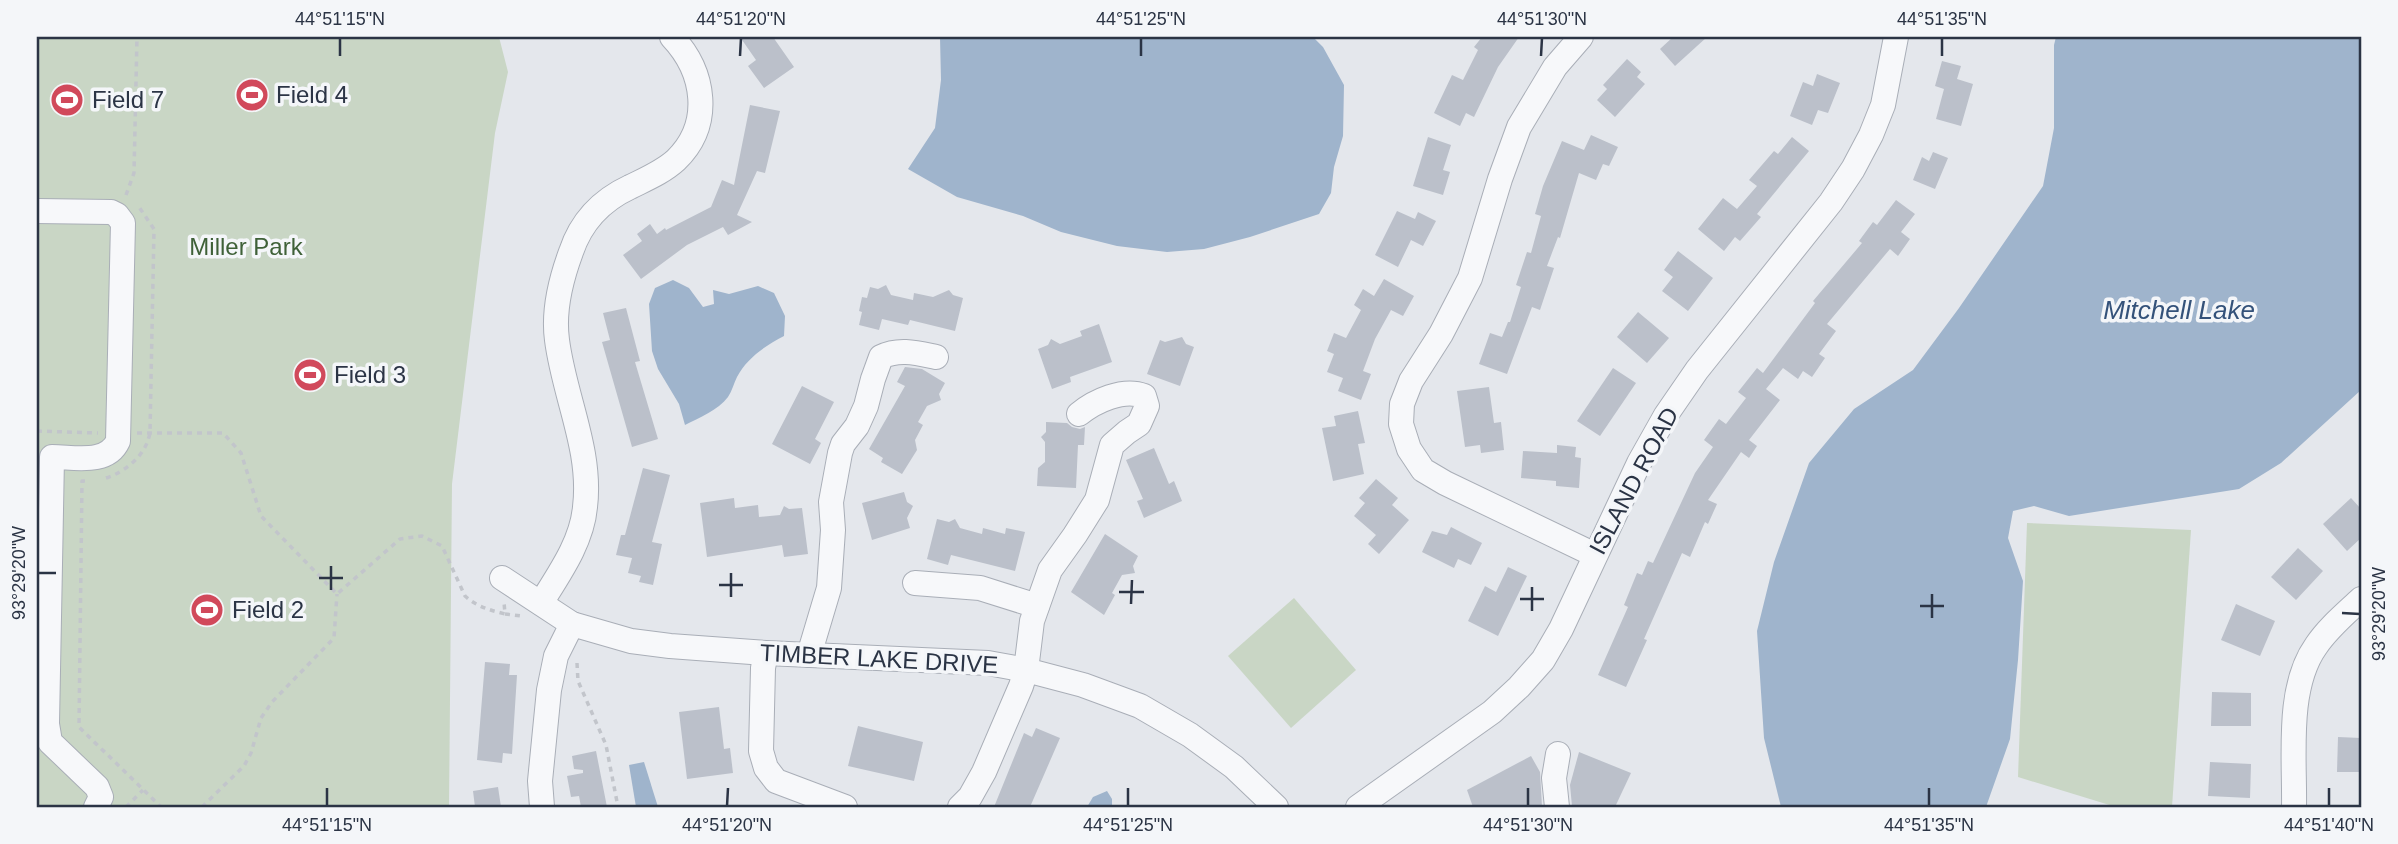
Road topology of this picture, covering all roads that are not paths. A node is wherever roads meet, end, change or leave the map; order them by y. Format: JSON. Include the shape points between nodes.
{"nodes":[{"id":1,"x":672,"y":37,"type":"edge"},
{"id":2,"x":1581,"y":37,"type":"edge"},
{"id":3,"x":1896,"y":37,"type":"edge"},
{"id":4,"x":37,"y":211,"type":"edge"},
{"id":5,"x":936,"y":357,"type":"dead end"},
{"id":6,"x":1079,"y":414,"type":"dead end"},
{"id":7,"x":1595,"y":555,"type":"junction"},
{"id":8,"x":502,"y":578,"type":"road end"},
{"id":9,"x":915,"y":583,"type":"dead end"},
{"id":10,"x":2361,"y":599,"type":"edge"},
{"id":11,"x":1037,"y":606,"type":"junction"},
{"id":12,"x":536,"y":612,"type":"junction"},
{"id":13,"x":567,"y":633,"type":"junction"},
{"id":14,"x":765,"y":653,"type":"junction"},
{"id":15,"x":809,"y":654,"type":"junction"},
{"id":16,"x":1026,"y":670,"type":"junction"},
{"id":17,"x":1558,"y":754,"type":"dead end"},
{"id":18,"x":96,"y":807,"type":"edge"},
{"id":19,"x":542,"y":807,"type":"edge"},
{"id":20,"x":845,"y":807,"type":"edge"},
{"id":21,"x":960,"y":807,"type":"edge"},
{"id":22,"x":1276,"y":807,"type":"edge"},
{"id":23,"x":1358,"y":807,"type":"edge"},
{"id":24,"x":1557,"y":807,"type":"edge"},
{"id":25,"x":2294,"y":807,"type":"edge"}],
"edges":[{"from":1,"to":12,"type":"street","via":[[694,68],[702,91],[700,116],[691,139],[676,160],[608,199],[593,213],[575,241],[563,275],[556,337],[582,449],[587,479],[585,510],[564,566]]},
{"from":2,"to":7,"type":"street","via":[[1555,67],[1519,127],[1470,278],[1412,381],[1402,404],[1402,424],[1409,449],[1423,470]]},
{"from":3,"to":7,"type":"street","name":"ISLAND ROAD","via":[[1882,105],[1853,169],[1666,415]]},
{"from":4,"to":18,"type":"street","via":[[111,212],[123,223],[115,447],[103,456],[52,457],[47,724],[50,742],[97,787],[101,797]]},
{"from":5,"to":15,"type":"street","via":[[892,352],[881,357],[866,406],[843,444],[831,502],[829,588]]},
{"from":6,"to":11,"type":"street","via":[[1093,403],[1134,392],[1144,396],[1147,406],[1139,424],[1112,446],[1097,500],[1050,570]]},
{"from":7,"to":23,"type":"street","name":"ISLAND ROAD","via":[[1561,629],[1543,660],[1519,687],[1493,712]]},
{"from":8,"to":12,"type":"street","name":"TIMBER LAKE DRIVE"},
{"from":9,"to":11,"type":"street","via":[[980,588]]},
{"from":10,"to":25,"type":"street","via":[[2314,648],[2302,676],[2296,706]]},
{"from":11,"to":16,"type":"street"},
{"from":12,"to":13,"type":"street","name":"TIMBER LAKE DRIVE","via":[[556,616]]},
{"from":13,"to":14,"type":"street","name":"TIMBER LAKE DRIVE","via":[[595,632],[644,643]]},
{"from":13,"to":19,"type":"street","via":[[556,656],[549,690]]},
{"from":14,"to":15,"type":"street","name":"TIMBER LAKE DRIVE"},
{"from":14,"to":20,"type":"street","via":[[761,751],[765,768],[776,781]]},
{"from":15,"to":16,"type":"street","name":"TIMBER LAKE DRIVE","via":[[950,660]]},
{"from":16,"to":21,"type":"street","via":[[984,772]]},
{"from":16,"to":22,"type":"street","name":"TIMBER LAKE DRIVE","via":[[1140,706],[1234,767]]},
{"from":17,"to":24,"type":"street","via":[[1554,778]]}]}
